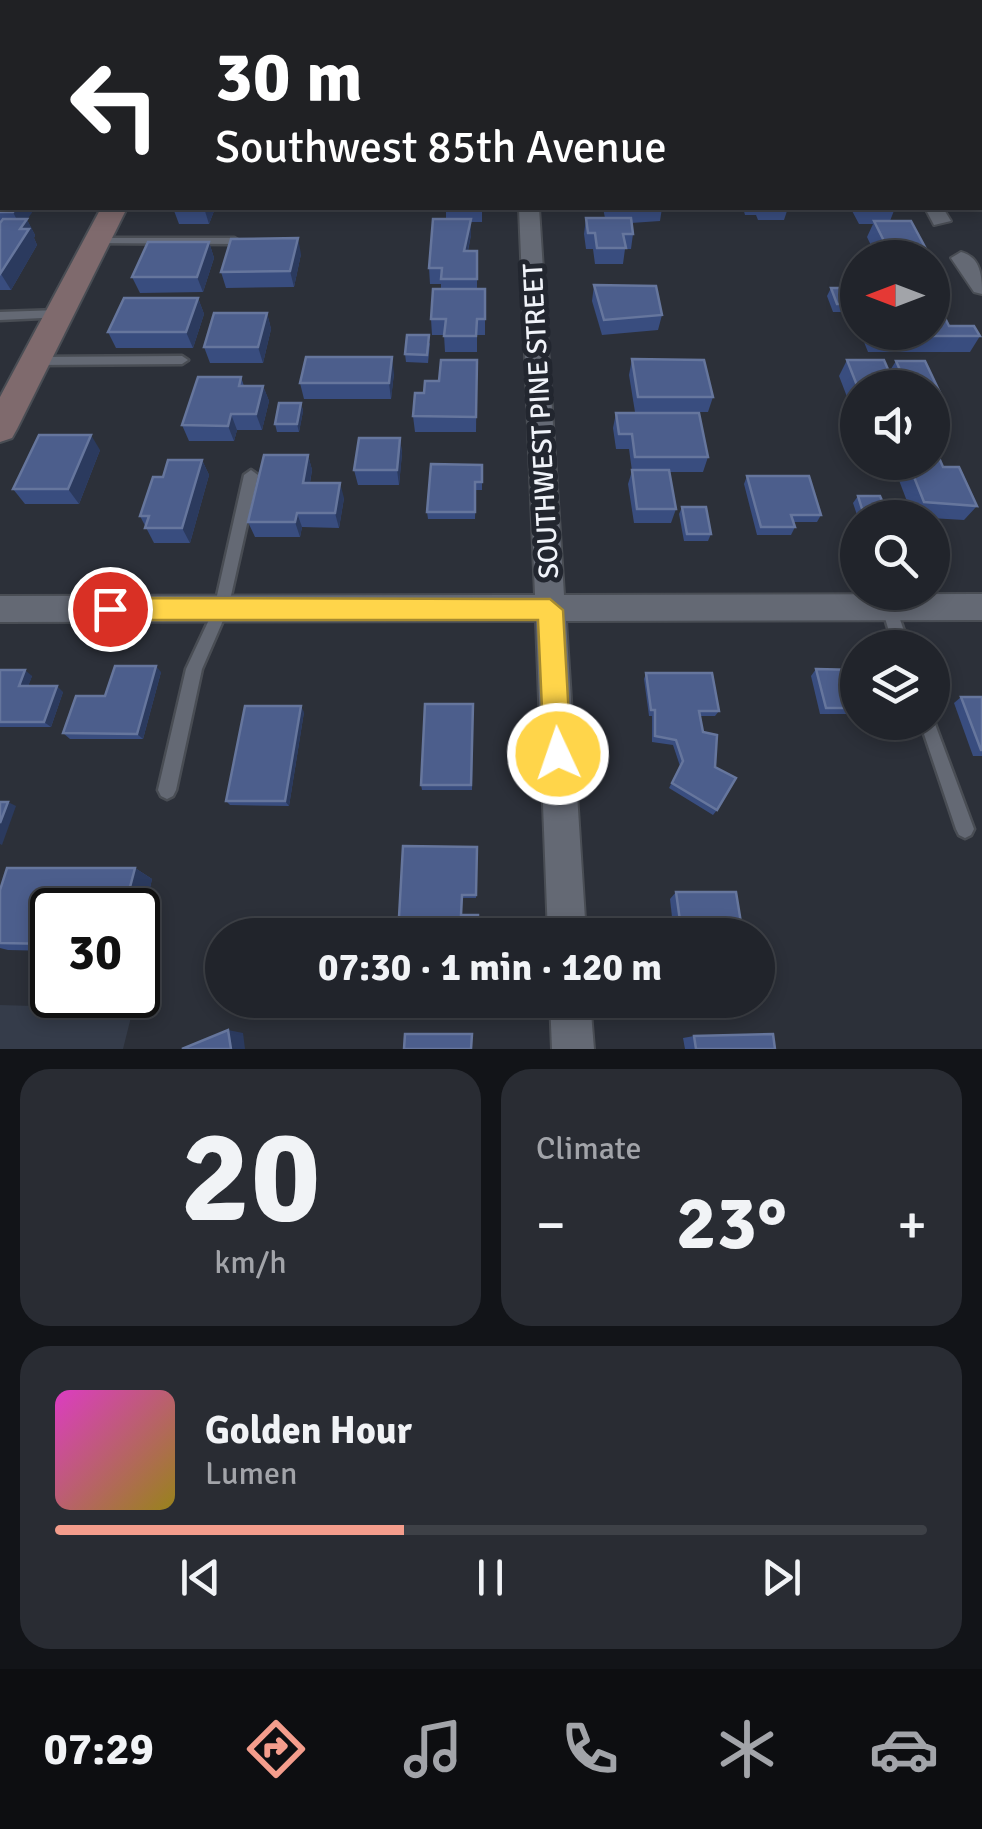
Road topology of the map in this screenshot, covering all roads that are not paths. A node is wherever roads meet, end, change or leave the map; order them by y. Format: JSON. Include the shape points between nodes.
{"nodes":[{"id":1,"x":113,"y":210,"type":"edge"},
{"id":2,"x":530,"y":210,"type":"edge"},
{"id":3,"x":97,"y":241,"type":"junction"},
{"id":4,"x":234,"y":241,"type":"edge"},
{"id":5,"x":961,"y":258,"type":"dead end"},
{"id":6,"x":982,"y":287,"type":"edge"},
{"id":7,"x":59,"y":314,"type":"junction"},
{"id":8,"x":0,"y":316,"type":"edge"},
{"id":9,"x":182,"y":360,"type":"dead end"},
{"id":10,"x":35,"y":361,"type":"junction"},
{"id":11,"x":0,"y":429,"type":"edge"},
{"id":12,"x":251,"y":475,"type":"dead end"},
{"id":13,"x":950,"y":607,"type":"edge"},
{"id":14,"x":982,"y":607,"type":"edge"},
{"id":15,"x":840,"y":608,"type":"edge"},
{"id":16,"x":0,"y":609,"type":"edge"},
{"id":17,"x":221,"y":609,"type":"junction"},
{"id":18,"x":550,"y":610,"type":"junction"},
{"id":19,"x":934,"y":740,"type":"edge"},
{"id":20,"x":167,"y":790,"type":"dead end"},
{"id":21,"x":964,"y":829,"type":"dead end"},
{"id":22,"x":565,"y":918,"type":"edge"},
{"id":23,"x":571,"y":1018,"type":"edge"},
{"id":24,"x":573,"y":1049,"type":"edge"}],
"edges":[{"from":1,"to":3,"type":"street"},
{"from":2,"to":18,"type":"street","name":"SOUTHWEST PINE STREET"},
{"from":3,"to":4,"type":"lane"},
{"from":3,"to":7,"type":"street"},
{"from":5,"to":6,"type":"street"},
{"from":7,"to":8,"type":"lane"},
{"from":7,"to":10,"type":"street"},
{"from":9,"to":10,"type":"lane"},
{"from":10,"to":11,"type":"street"},
{"from":12,"to":17,"type":"lane"},
{"from":13,"to":14,"type":"street"},
{"from":15,"to":18,"type":"street"},
{"from":16,"to":17,"type":"street"},
{"from":17,"to":18,"type":"street"},
{"from":17,"to":20,"type":"lane","via":[[194,669]]},
{"from":18,"to":22,"type":"street","name":"SOUTHWEST PINE STREET"},
{"from":19,"to":21,"type":"lane"},
{"from":23,"to":24,"type":"street"}]}
